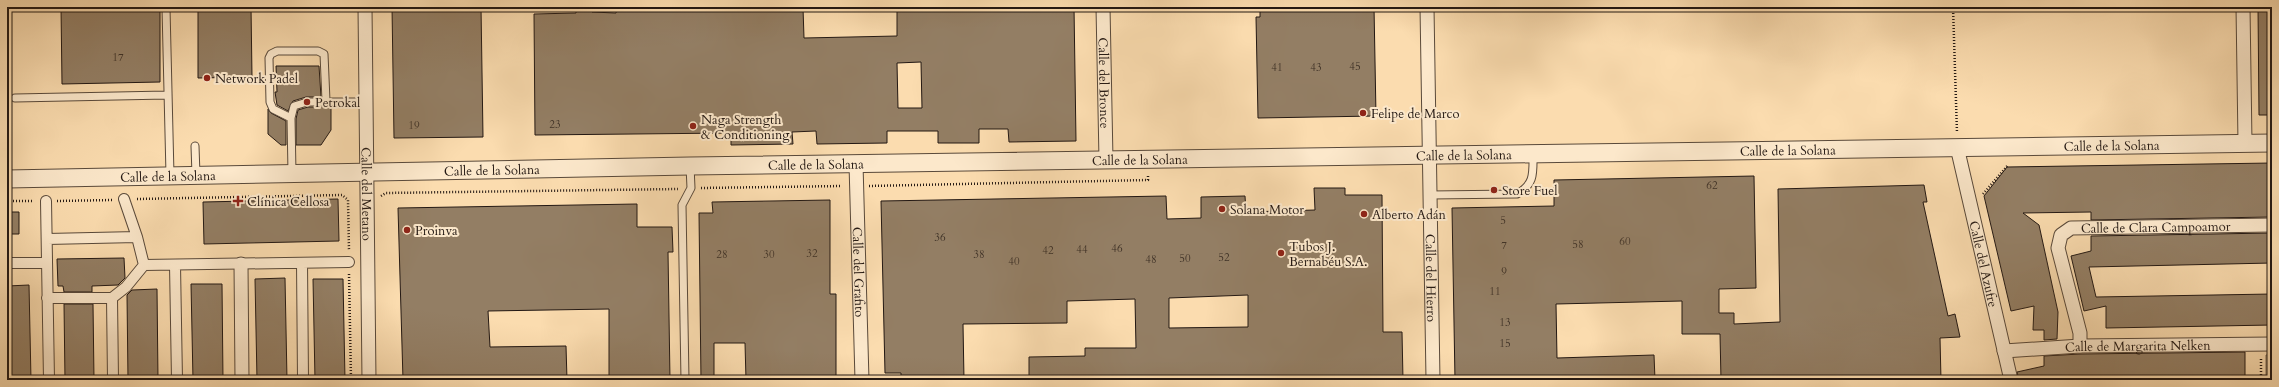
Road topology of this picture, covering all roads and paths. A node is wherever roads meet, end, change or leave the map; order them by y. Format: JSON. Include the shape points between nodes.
{"nodes":[{"id":1,"x":365,"y":7,"type":"edge"},
{"id":2,"x":1103,"y":7,"type":"edge"},
{"id":3,"x":1427,"y":7,"type":"edge"},
{"id":4,"x":1953,"y":7,"type":"edge"},
{"id":5,"x":2243,"y":7,"type":"edge"},
{"id":6,"x":166,"y":8,"type":"edge"},
{"id":7,"x":167,"y":95,"type":"junction"},
{"id":8,"x":15,"y":98,"type":"dead end"},
{"id":9,"x":326,"y":101,"type":"junction"},
{"id":10,"x":366,"y":102,"type":"junction"},
{"id":11,"x":291,"y":118,"type":"junction"},
{"id":12,"x":2245,"y":143,"type":"junction"},
{"id":13,"x":2272,"y":143,"type":"edge"},
{"id":14,"x":195,"y":146,"type":"dead end"},
{"id":15,"x":1957,"y":147,"type":"junction"},
{"id":16,"x":1533,"y":153,"type":"junction"},
{"id":17,"x":1430,"y":154,"type":"junction"},
{"id":18,"x":1148,"y":159,"type":"junction"},
{"id":19,"x":1106,"y":160,"type":"junction"},
{"id":20,"x":856,"y":164,"type":"junction"},
{"id":21,"x":2006,"y":165,"type":"dead end"},
{"id":22,"x":690,"y":166,"type":"junction"},
{"id":23,"x":365,"y":172,"type":"junction"},
{"id":24,"x":292,"y":173,"type":"junction"},
{"id":25,"x":170,"y":176,"type":"junction"},
{"id":26,"x":196,"y":176,"type":"junction"},
{"id":27,"x":7,"y":179,"type":"edge"},
{"id":28,"x":857,"y":186,"type":"junction"},
{"id":29,"x":691,"y":188,"type":"junction"},
{"id":30,"x":1430,"y":195,"type":"junction"},
{"id":31,"x":124,"y":200,"type":"junction"},
{"id":32,"x":1969,"y":200,"type":"junction"},
{"id":33,"x":7,"y":201,"type":"edge"},
{"id":34,"x":46,"y":201,"type":"junction"},
{"id":35,"x":379,"y":202,"type":"dead end"},
{"id":36,"x":2272,"y":225,"type":"edge"},
{"id":37,"x":137,"y":237,"type":"junction"},
{"id":38,"x":47,"y":239,"type":"junction"},
{"id":39,"x":349,"y":262,"type":"junction"},
{"id":40,"x":7,"y":263,"type":"edge"},
{"id":41,"x":47,"y":263,"type":"junction"},
{"id":42,"x":302,"y":263,"type":"junction"},
{"id":43,"x":240,"y":264,"type":"junction"},
{"id":44,"x":175,"y":265,"type":"junction"},
{"id":45,"x":144,"y":266,"type":"junction"},
{"id":46,"x":47,"y":298,"type":"junction"},
{"id":47,"x":112,"y":298,"type":"junction"},
{"id":48,"x":2266,"y":344,"type":"edge"},
{"id":49,"x":2080,"y":346,"type":"junction"},
{"id":50,"x":2004,"y":351,"type":"junction"},
{"id":51,"x":49,"y":380,"type":"edge"},
{"id":52,"x":114,"y":380,"type":"edge"},
{"id":53,"x":177,"y":380,"type":"edge"},
{"id":54,"x":242,"y":380,"type":"edge"},
{"id":55,"x":303,"y":380,"type":"edge"},
{"id":56,"x":351,"y":380,"type":"edge"},
{"id":57,"x":369,"y":380,"type":"edge"},
{"id":58,"x":685,"y":380,"type":"edge"},
{"id":59,"x":862,"y":380,"type":"edge"},
{"id":60,"x":1433,"y":380,"type":"edge"},
{"id":61,"x":2011,"y":380,"type":"edge"},
{"id":62,"x":2261,"y":380,"type":"edge"}],
"edges":[{"from":1,"to":10,"type":"street","name":"Calle del Metano"},
{"from":2,"to":19,"type":"street","name":"Calle del Bronce"},
{"from":3,"to":17,"type":"street","name":"Calle del Hierro"},
{"from":4,"to":15,"type":"path"},
{"from":5,"to":12,"type":"street"},
{"from":6,"to":7,"type":"lane"},
{"from":7,"to":8,"type":"lane"},
{"from":7,"to":25,"type":"lane"},
{"from":9,"to":10,"type":"lane"},
{"from":9,"to":11,"type":"lane","via":[[294,106]]},
{"from":9,"to":11,"type":"lane","via":[[324,54],[318,51],[277,51],[269,58],[270,102],[274,109]]},
{"from":10,"to":23,"type":"street","name":"Calle del Metano"},
{"from":11,"to":24,"type":"lane"},
{"from":12,"to":13,"type":"street","name":"Calle de la Solana"},
{"from":12,"to":15,"type":"street","name":"Calle de la Solana"},
{"from":14,"to":26,"type":"lane"},
{"from":15,"to":16,"type":"street","name":"Calle de la Solana"},
{"from":15,"to":32,"type":"street","name":"Calle del Azufre"},
{"from":16,"to":17,"type":"street","name":"Calle de la Solana"},
{"from":16,"to":30,"type":"lane","via":[[1532,178],[1528,188],[1517,194]]},
{"from":17,"to":18,"type":"street","name":"Calle de la Solana"},
{"from":17,"to":30,"type":"street","name":"Calle del Hierro"},
{"from":18,"to":19,"type":"street","name":"Calle de la Solana"},
{"from":18,"to":28,"type":"path","via":[[1148,180]]},
{"from":19,"to":20,"type":"street","name":"Calle de la Solana"},
{"from":20,"to":22,"type":"street","name":"Calle de la Solana"},
{"from":20,"to":28,"type":"street","name":"Calle del Grafito"},
{"from":21,"to":32,"type":"path","via":[[1980,198]]},
{"from":22,"to":23,"type":"street","name":"Calle de la Solana"},
{"from":22,"to":29,"type":"lane"},
{"from":23,"to":24,"type":"street","name":"Calle de la Solana"},
{"from":23,"to":57,"type":"street","name":"Calle del Metano"},
{"from":24,"to":26,"type":"street","name":"Calle de la Solana"},
{"from":25,"to":26,"type":"street","name":"Calle de la Solana"},
{"from":25,"to":27,"type":"street","name":"Calle de la Solana"},
{"from":28,"to":29,"type":"path"},
{"from":28,"to":59,"type":"street","name":"Calle del Grafito"},
{"from":29,"to":35,"type":"path","via":[[386,193],[379,197]]},
{"from":29,"to":58,"type":"lane","via":[[682,204]]},
{"from":30,"to":60,"type":"street","name":"Calle del Hierro"},
{"from":31,"to":34,"type":"path"},
{"from":31,"to":37,"type":"street"},
{"from":31,"to":39,"type":"path","via":[[342,196],[348,200]]},
{"from":32,"to":50,"type":"street","name":"Calle del Azufre"},
{"from":33,"to":34,"type":"path"},
{"from":34,"to":38,"type":"street"},
{"from":36,"to":49,"type":"street","name":"Calle de Clara Campoamor","via":[[2072,228],[2061,235],[2058,248],[2080,334]]},
{"from":37,"to":38,"type":"street"},
{"from":37,"to":45,"type":"street"},
{"from":38,"to":41,"type":"street"},
{"from":39,"to":42,"type":"street"},
{"from":39,"to":56,"type":"path"},
{"from":40,"to":41,"type":"street"},
{"from":41,"to":46,"type":"street"},
{"from":42,"to":43,"type":"street"},
{"from":42,"to":55,"type":"street"},
{"from":43,"to":44,"type":"street"},
{"from":43,"to":54,"type":"street"},
{"from":44,"to":45,"type":"street"},
{"from":44,"to":53,"type":"street"},
{"from":45,"to":47,"type":"street","via":[[126,287]]},
{"from":46,"to":47,"type":"street"},
{"from":46,"to":51,"type":"street"},
{"from":47,"to":52,"type":"street"},
{"from":48,"to":49,"type":"street","name":"Calle de Margarita Nelken"},
{"from":48,"to":62,"type":"path"},
{"from":49,"to":50,"type":"street","name":"Calle de Margarita Nelken"},
{"from":50,"to":61,"type":"street","name":"Calle del Azufre"}]}
